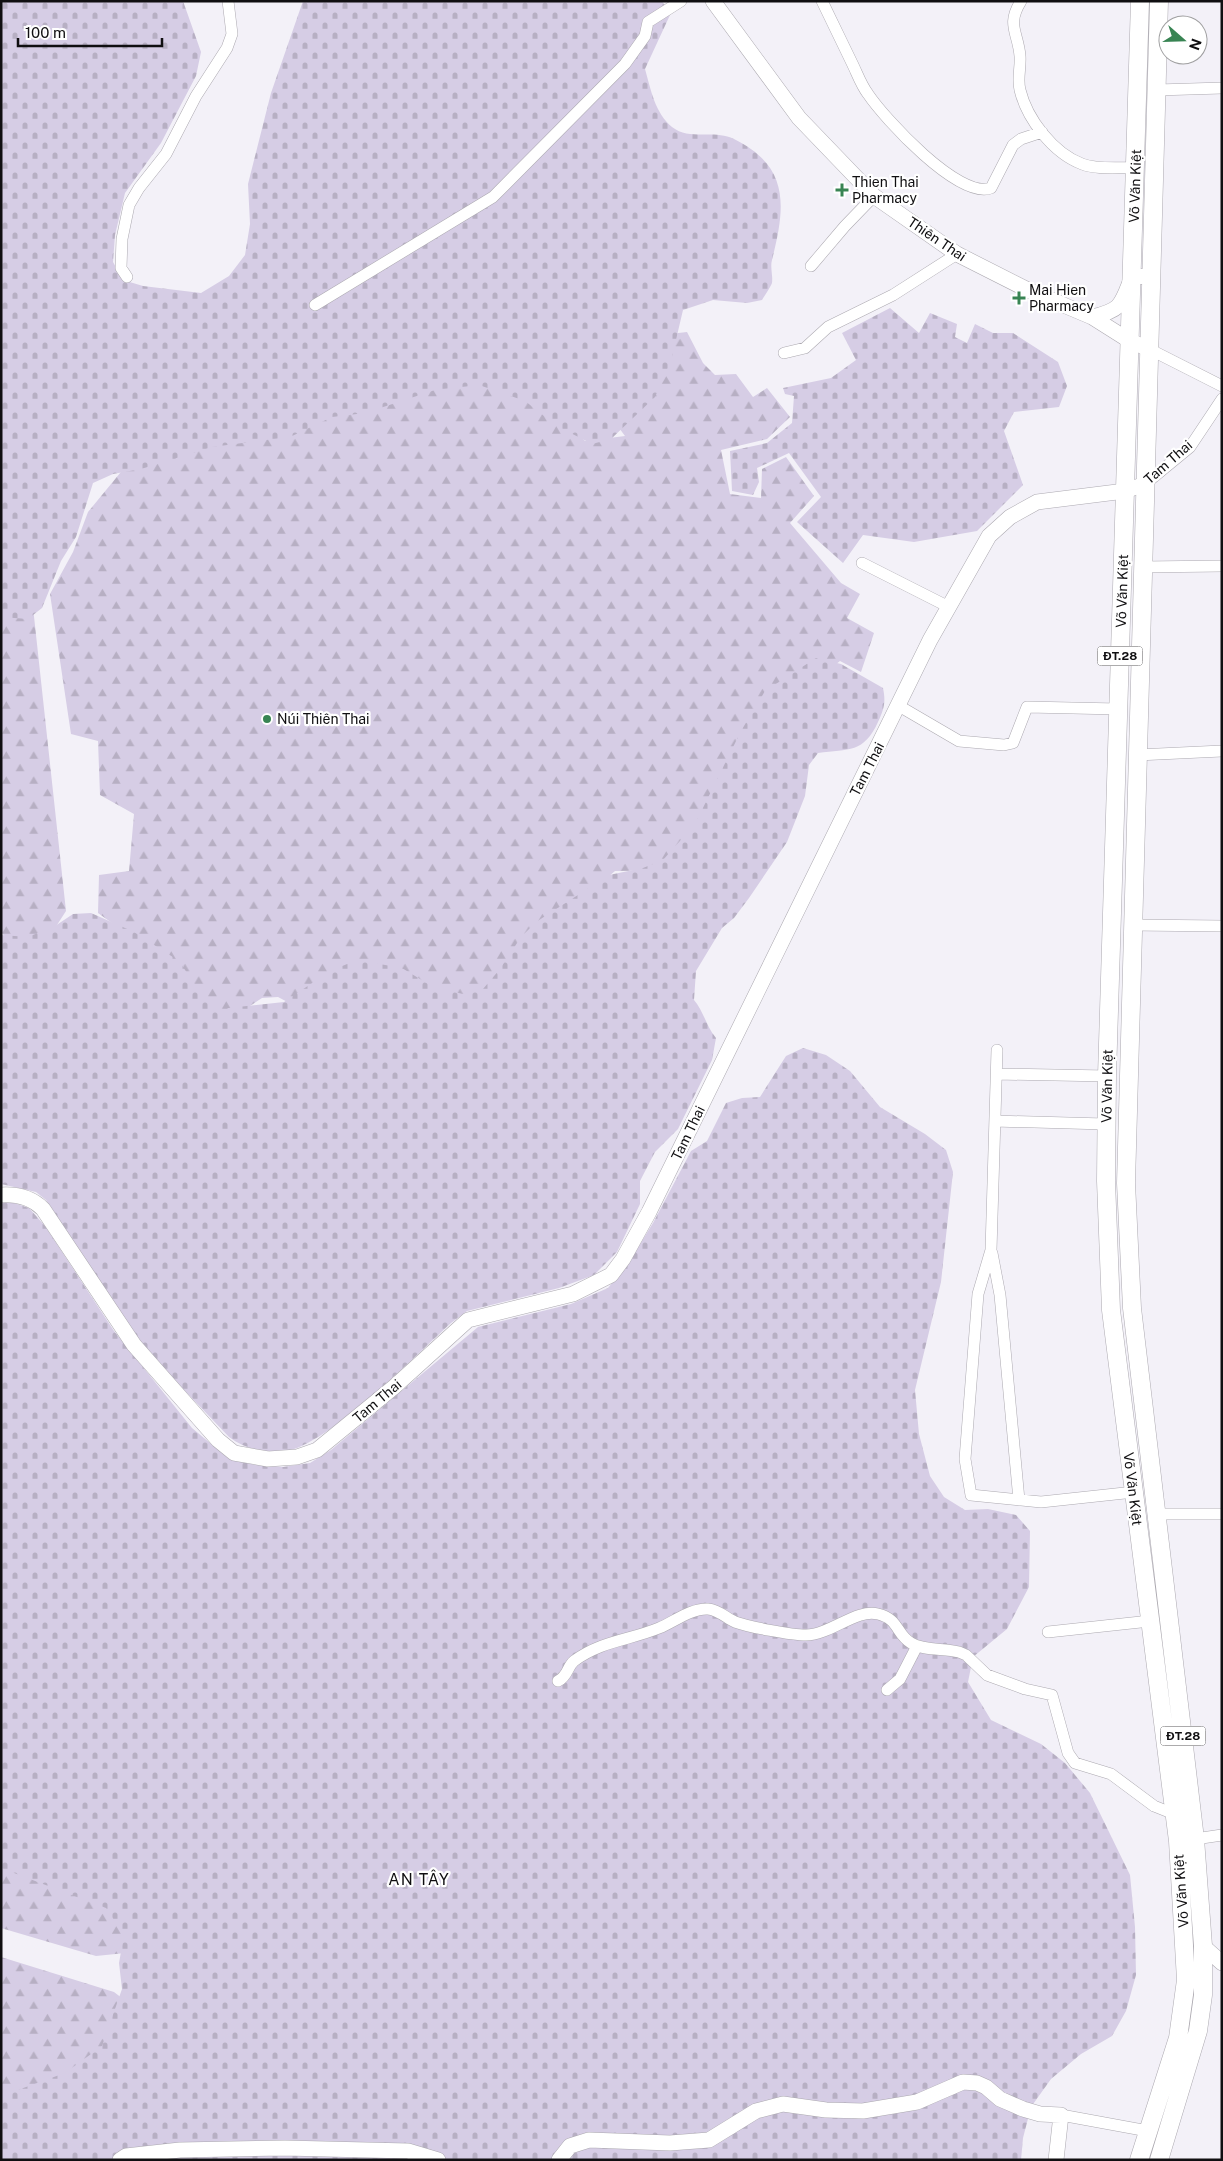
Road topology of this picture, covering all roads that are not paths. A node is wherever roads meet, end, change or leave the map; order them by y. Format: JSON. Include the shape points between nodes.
{"nodes":[{"id":1,"x":228,"y":1,"type":"edge"},
{"id":2,"x":681,"y":1,"type":"edge"},
{"id":3,"x":714,"y":1,"type":"edge"},
{"id":4,"x":822,"y":1,"type":"edge"},
{"id":5,"x":1021,"y":1,"type":"edge"},
{"id":6,"x":1140,"y":1,"type":"edge"},
{"id":7,"x":1159,"y":1,"type":"edge"},
{"id":8,"x":1222,"y":88,"type":"edge"},
{"id":9,"x":1157,"y":90,"type":"junction"},
{"id":10,"x":1042,"y":132,"type":"junction"},
{"id":11,"x":1135,"y":168,"type":"junction"},
{"id":12,"x":874,"y":196,"type":"junction"},
{"id":13,"x":957,"y":254,"type":"junction"},
{"id":14,"x":812,"y":266,"type":"dead end"},
{"id":15,"x":1151,"y":276,"type":"junction"},
{"id":16,"x":127,"y":277,"type":"dead end"},
{"id":17,"x":1132,"y":277,"type":"junction"},
{"id":18,"x":315,"y":305,"type":"dead end"},
{"id":19,"x":1092,"y":318,"type":"junction"},
{"id":20,"x":1130,"y":341,"type":"junction"},
{"id":21,"x":1149,"y":349,"type":"junction"},
{"id":22,"x":784,"y":353,"type":"dead end"},
{"id":23,"x":1222,"y":386,"type":"edge"},
{"id":24,"x":1222,"y":399,"type":"edge"},
{"id":25,"x":1145,"y":484,"type":"junction"},
{"id":26,"x":1125,"y":491,"type":"junction"},
{"id":27,"x":862,"y":563,"type":"dead end"},
{"id":28,"x":1222,"y":566,"type":"edge"},
{"id":29,"x":1143,"y":567,"type":"junction"},
{"id":30,"x":949,"y":607,"type":"junction"},
{"id":31,"x":899,"y":706,"type":"junction"},
{"id":32,"x":1118,"y":709,"type":"junction"},
{"id":33,"x":1222,"y":751,"type":"edge"},
{"id":34,"x":1137,"y":755,"type":"junction"},
{"id":35,"x":1132,"y":924,"type":"junction"},
{"id":36,"x":1222,"y":926,"type":"edge"},
{"id":37,"x":997,"y":1050,"type":"dead end"},
{"id":38,"x":996,"y":1074,"type":"junction"},
{"id":39,"x":1107,"y":1076,"type":"junction"},
{"id":40,"x":995,"y":1121,"type":"junction"},
{"id":41,"x":1106,"y":1124,"type":"junction"},
{"id":42,"x":1,"y":1195,"type":"edge"},
{"id":43,"x":991,"y":1250,"type":"junction"},
{"id":44,"x":1132,"y":1308,"type":"junction"},
{"id":45,"x":1111,"y":1310,"type":"junction"},
{"id":46,"x":1134,"y":1492,"type":"junction"},
{"id":47,"x":1019,"y":1500,"type":"junction"},
{"id":48,"x":1156,"y":1514,"type":"junction"},
{"id":49,"x":1222,"y":1514,"type":"edge"},
{"id":50,"x":1162,"y":1563,"type":"junction"},
{"id":51,"x":1143,"y":1566,"type":"junction"},
{"id":52,"x":1150,"y":1621,"type":"junction"},
{"id":53,"x":1048,"y":1632,"type":"dead end"},
{"id":54,"x":917,"y":1646,"type":"junction"},
{"id":55,"x":558,"y":1681,"type":"dead end"},
{"id":56,"x":887,"y":1690,"type":"dead end"},
{"id":57,"x":1174,"y":1814,"type":"junction"},
{"id":58,"x":1222,"y":1835,"type":"edge"},
{"id":59,"x":1195,"y":1839,"type":"junction"},
{"id":60,"x":1203,"y":1946,"type":"junction"},
{"id":61,"x":1184,"y":1948,"type":"junction"},
{"id":62,"x":1222,"y":1963,"type":"edge"},
{"id":63,"x":1061,"y":2115,"type":"junction"},
{"id":64,"x":1148,"y":2130,"type":"junction"},
{"id":65,"x":120,"y":2160,"type":"edge"},
{"id":66,"x":438,"y":2160,"type":"edge"},
{"id":67,"x":558,"y":2160,"type":"edge"},
{"id":68,"x":1056,"y":2160,"type":"edge"},
{"id":69,"x":1139,"y":2160,"type":"edge"},
{"id":70,"x":1159,"y":2160,"type":"edge"}],
"edges":[{"from":1,"to":16,"type":"street","via":[[232,34],[227,48],[196,96],[166,154],[129,205],[122,239],[121,268]]},
{"from":2,"to":18,"type":"street","via":[[648,22],[644,36],[625,64],[493,197]]},
{"from":3,"to":12,"type":"street","name":"Thiên Thai","via":[[799,118]]},
{"from":4,"to":10,"type":"street","via":[[867,93],[898,131],[967,186],[991,188],[1012,145]]},
{"from":5,"to":10,"type":"street","via":[[1012,24],[1020,54],[1020,88],[1028,110]]},
{"from":6,"to":11,"type":"main road","name":"Võ Văn Kiệt","number":"ĐT.28"},
{"from":7,"to":9,"type":"main road","name":"Võ Văn Kiệt","number":"ĐT.28"},
{"from":8,"to":9,"type":"street"},
{"from":9,"to":15,"type":"main road","name":"Võ Văn Kiệt","number":"ĐT.28"},
{"from":10,"to":11,"type":"street","via":[[1059,149],[1083,164]]},
{"from":11,"to":17,"type":"main road","name":"Võ Văn Kiệt","number":"ĐT.28"},
{"from":12,"to":13,"type":"street","name":"Thiên Thai"},
{"from":12,"to":14,"type":"street"},
{"from":13,"to":19,"type":"street","name":"Thiên Thai"},
{"from":13,"to":22,"type":"street","via":[[893,295],[828,327],[805,348]]},
{"from":15,"to":17,"type":"street"},
{"from":15,"to":21,"type":"main road","name":"Võ Văn Kiệt","number":"ĐT.28"},
{"from":17,"to":19,"type":"street","via":[[1122,302],[1112,312]]},
{"from":17,"to":20,"type":"main road","name":"Võ Văn Kiệt","number":"ĐT.28"},
{"from":19,"to":20,"type":"street","name":"Thiên Thai"},
{"from":20,"to":21,"type":"street","name":"Thiên Thai"},
{"from":20,"to":26,"type":"main road","name":"Võ Văn Kiệt","number":"ĐT.28"},
{"from":21,"to":23,"type":"street"},
{"from":21,"to":25,"type":"main road","name":"Võ Văn Kiệt","number":"ĐT.28"},
{"from":24,"to":25,"type":"street","name":"Tam Thai","via":[[1190,447]]},
{"from":25,"to":26,"type":"street","name":"Tam Thai"},
{"from":25,"to":29,"type":"main road","name":"Võ Văn Kiệt","number":"ĐT.28"},
{"from":26,"to":30,"type":"street","name":"Tam Thai","via":[[1037,502],[1010,517],[989,536]]},
{"from":26,"to":32,"type":"main road","name":"Võ Văn Kiệt","number":"ĐT.28"},
{"from":27,"to":30,"type":"street"},
{"from":28,"to":29,"type":"street"},
{"from":29,"to":34,"type":"main road","name":"Võ Văn Kiệt","number":"ĐT.28"},
{"from":30,"to":31,"type":"street","name":"Tam Thai"},
{"from":31,"to":32,"type":"street","via":[[958,741],[1004,745],[1013,743],[1027,707]]},
{"from":31,"to":42,"type":"street","name":"Tam Thai","via":[[649,1212],[611,1275],[573,1294],[468,1320],[317,1450],[297,1457],[268,1458],[234,1452],[218,1440],[134,1345],[36,1202]]},
{"from":32,"to":39,"type":"main road","name":"Võ Văn Kiệt","number":"ĐT.28"},
{"from":33,"to":34,"type":"street"},
{"from":34,"to":35,"type":"main road","name":"Võ Văn Kiệt","number":"ĐT.28"},
{"from":35,"to":36,"type":"street"},
{"from":35,"to":44,"type":"main road","name":"Võ Văn Kiệt","number":"ĐT.28","via":[[1126,1183]]},
{"from":37,"to":38,"type":"street"},
{"from":38,"to":39,"type":"street"},
{"from":38,"to":40,"type":"street"},
{"from":39,"to":41,"type":"main road","name":"Võ Văn Kiệt","number":"ĐT.28"},
{"from":40,"to":41,"type":"street"},
{"from":40,"to":43,"type":"street"},
{"from":41,"to":45,"type":"main road","name":"Võ Văn Kiệt","number":"ĐT.28"},
{"from":43,"to":47,"type":"street","via":[[1000,1295]]},
{"from":43,"to":47,"type":"street","via":[[978,1294],[965,1459],[970,1495]]},
{"from":44,"to":45,"type":"main road"},
{"from":44,"to":48,"type":"main road","name":"Võ Văn Kiệt","number":"ĐT.28"},
{"from":45,"to":46,"type":"main road","name":"Võ Văn Kiệt","number":"ĐT.28"},
{"from":46,"to":47,"type":"street","via":[[1041,1502]]},
{"from":46,"to":51,"type":"main road","name":"Võ Văn Kiệt","number":"ĐT.28"},
{"from":48,"to":49,"type":"street"},
{"from":48,"to":50,"type":"main road","name":"Võ Văn Kiệt","number":"ĐT.28"},
{"from":50,"to":51,"type":"main road"},
{"from":50,"to":59,"type":"main road","name":"Võ Văn Kiệt","number":"ĐT.28"},
{"from":51,"to":52,"type":"main road","name":"Võ Văn Kiệt","number":"ĐT.28"},
{"from":52,"to":53,"type":"street"},
{"from":52,"to":57,"type":"main road","name":"Võ Văn Kiệt","number":"ĐT.28"},
{"from":54,"to":55,"type":"street","via":[[908,1641],[895,1622],[871,1612],[807,1635],[740,1623],[714,1610],[702,1609],[659,1628],[614,1640],[590,1651],[573,1662],[566,1676]]},
{"from":54,"to":56,"type":"street","via":[[900,1678]]},
{"from":54,"to":57,"type":"street","via":[[959,1652],[987,1676],[1052,1695],[1068,1752],[1075,1762],[1111,1774],[1154,1806]]},
{"from":57,"to":61,"type":"main road","name":"Võ Văn Kiệt","number":"ĐT.28"},
{"from":58,"to":59,"type":"street"},
{"from":59,"to":60,"type":"main road","name":"Võ Văn Kiệt","number":"ĐT.28"},
{"from":60,"to":61,"type":"main road"},
{"from":60,"to":62,"type":"street"},
{"from":60,"to":70,"type":"main road","name":"Võ Văn Kiệt","number":"ĐT.28","via":[[1203,1995],[1198,2031]]},
{"from":61,"to":64,"type":"main road","name":"Võ Văn Kiệt","number":"ĐT.28","via":[[1186,1980],[1178,2038]]},
{"from":63,"to":64,"type":"street"},
{"from":63,"to":67,"type":"street","via":[[1023,2109],[1000,2099],[986,2087],[963,2082],[917,2102],[863,2111],[782,2104],[756,2111],[709,2140],[670,2143],[589,2140],[570,2146]]},
{"from":63,"to":68,"type":"street"},
{"from":64,"to":69,"type":"main road","name":"Võ Văn Kiệt","number":"ĐT.28"},
{"from":65,"to":66,"type":"street","via":[[126,2156],[180,2150],[285,2148],[408,2151]]}]}
